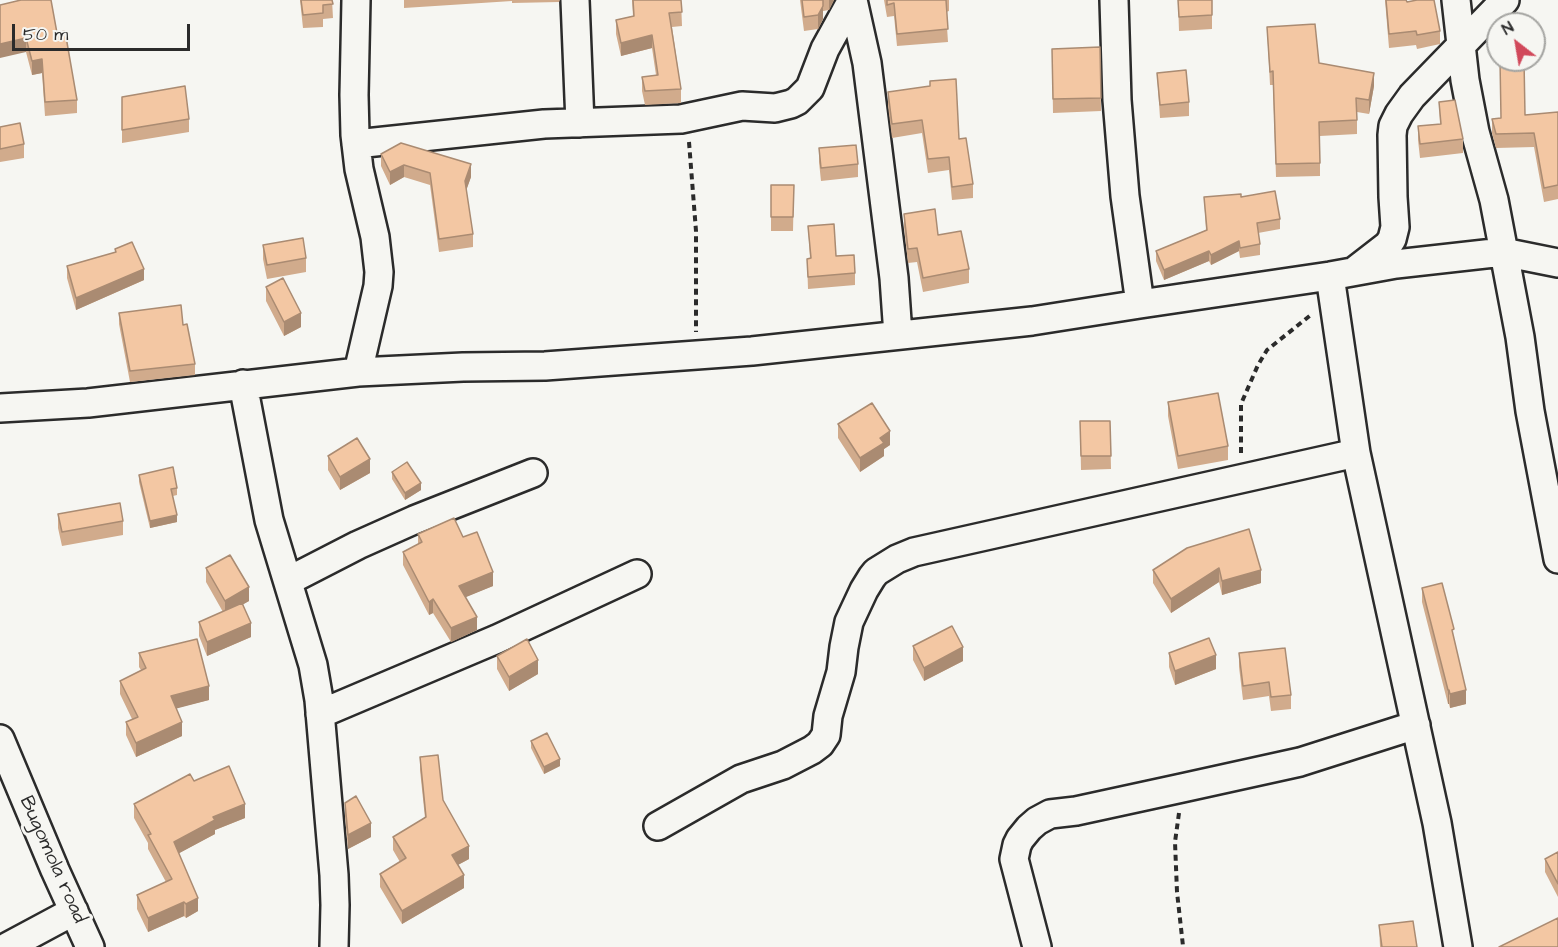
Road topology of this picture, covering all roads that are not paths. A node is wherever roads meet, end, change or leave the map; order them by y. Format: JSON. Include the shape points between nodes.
{"nodes":[{"id":1,"x":356,"y":0,"type":"edge"},
{"id":2,"x":575,"y":0,"type":"edge"},
{"id":3,"x":853,"y":0,"type":"edge"},
{"id":4,"x":1114,"y":0,"type":"edge"},
{"id":5,"x":1456,"y":0,"type":"edge"},
{"id":6,"x":1505,"y":0,"type":"edge"},
{"id":7,"x":1461,"y":44,"type":"junction"},
{"id":8,"x":580,"y":123,"type":"junction"},
{"id":9,"x":356,"y":144,"type":"junction"},
{"id":10,"x":1503,"y":252,"type":"junction"},
{"id":11,"x":1558,"y":263,"type":"edge"},
{"id":12,"x":1339,"y":282,"type":"junction"},
{"id":13,"x":1140,"y":304,"type":"junction"},
{"id":14,"x":898,"y":335,"type":"junction"},
{"id":15,"x":358,"y":372,"type":"junction"},
{"id":16,"x":243,"y":384,"type":"junction"},
{"id":17,"x":0,"y":408,"type":"edge"},
{"id":18,"x":1356,"y":453,"type":"junction"},
{"id":19,"x":533,"y":473,"type":"dead end"},
{"id":20,"x":1558,"y":556,"type":"edge"},
{"id":21,"x":638,"y":574,"type":"dead end"},
{"id":22,"x":288,"y":580,"type":"junction"},
{"id":23,"x":320,"y":714,"type":"junction"},
{"id":24,"x":1416,"y":725,"type":"junction"},
{"id":25,"x":0,"y":740,"type":"edge"},
{"id":26,"x":658,"y":826,"type":"dead end"},
{"id":27,"x":74,"y":911,"type":"junction"},
{"id":28,"x":7,"y":947,"type":"edge"},
{"id":29,"x":90,"y":947,"type":"edge"},
{"id":30,"x":334,"y":947,"type":"edge"},
{"id":31,"x":1037,"y":947,"type":"edge"},
{"id":32,"x":1458,"y":947,"type":"edge"}],
"edges":[{"from":1,"to":9,"type":"street"},
{"from":2,"to":8,"type":"street"},
{"from":3,"to":8,"type":"street","via":[[825,49],[810,88],[797,101],[775,108],[742,106],[681,119]]},
{"from":3,"to":14,"type":"street","via":[[867,63]]},
{"from":4,"to":13,"type":"street","via":[[1125,196]]},
{"from":5,"to":7,"type":"street"},
{"from":6,"to":7,"type":"street"},
{"from":7,"to":10,"type":"street","via":[[1475,132],[1494,200]]},
{"from":7,"to":12,"type":"street","via":[[1412,96],[1393,126],[1392,239]]},
{"from":8,"to":9,"type":"street"},
{"from":9,"to":15,"type":"street","via":[[380,272]]},
{"from":10,"to":11,"type":"street"},
{"from":10,"to":12,"type":"street","via":[[1396,264]]},
{"from":10,"to":20,"type":"street"},
{"from":12,"to":13,"type":"street"},
{"from":12,"to":18,"type":"street"},
{"from":13,"to":14,"type":"street","via":[[1032,321]]},
{"from":14,"to":15,"type":"street","via":[[752,351],[545,366]]},
{"from":15,"to":16,"type":"street"},
{"from":16,"to":17,"type":"street","via":[[88,403]]},
{"from":16,"to":22,"type":"street","via":[[269,520]]},
{"from":18,"to":24,"type":"street"},
{"from":18,"to":26,"type":"street","via":[[914,552],[884,566],[872,577],[849,622],[841,672],[826,735],[820,744],[783,765],[741,779]]},
{"from":19,"to":22,"type":"street","via":[[414,520]]},
{"from":21,"to":23,"type":"street"},
{"from":22,"to":23,"type":"street","via":[[313,665]]},
{"from":23,"to":30,"type":"street","via":[[334,875]]},
{"from":24,"to":31,"type":"street","via":[[1300,762],[1050,814],[1037,821],[1020,839],[1014,859]]},
{"from":24,"to":32,"type":"street"},
{"from":25,"to":27,"type":"street","name":"Bugomola road"},
{"from":27,"to":28,"type":"street"},
{"from":27,"to":29,"type":"street","name":"Bugomola road"}]}
